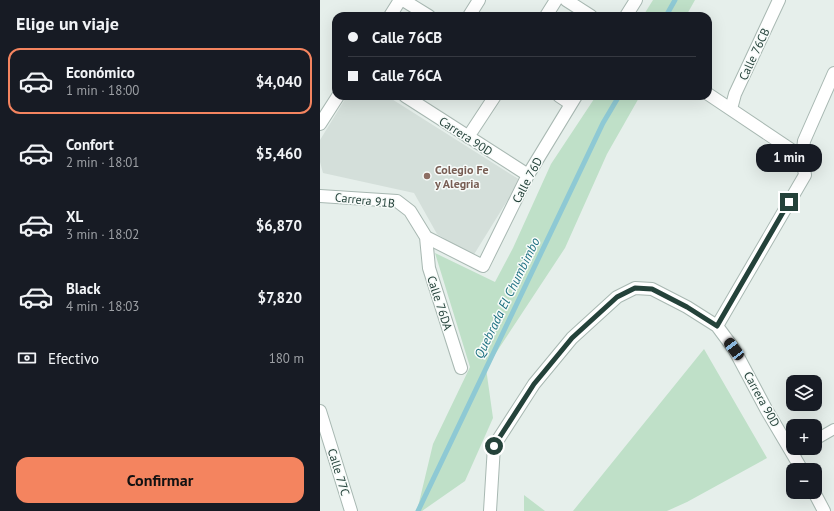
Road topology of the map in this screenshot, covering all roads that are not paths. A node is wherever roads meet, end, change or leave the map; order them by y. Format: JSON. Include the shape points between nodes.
{"nodes":[{"id":1,"x":401,"y":0,"type":"edge"},
{"id":2,"x":479,"y":0,"type":"edge"},
{"id":3,"x":556,"y":0,"type":"edge"},
{"id":4,"x":566,"y":0,"type":"edge"},
{"id":5,"x":636,"y":0,"type":"edge"},
{"id":6,"x":779,"y":0,"type":"edge"},
{"id":7,"x":393,"y":12,"type":"edge"},
{"id":8,"x":422,"y":12,"type":"edge"},
{"id":9,"x":472,"y":12,"type":"edge"},
{"id":10,"x":548,"y":12,"type":"edge"},
{"id":11,"x":585,"y":12,"type":"edge"},
{"id":12,"x":628,"y":12,"type":"edge"},
{"id":13,"x":834,"y":73,"type":"edge"},
{"id":14,"x":712,"y":97,"type":"edge"},
{"id":15,"x":335,"y":100,"type":"edge"},
{"id":16,"x":415,"y":100,"type":"edge"},
{"id":17,"x":492,"y":100,"type":"edge"},
{"id":18,"x":574,"y":100,"type":"edge"},
{"id":19,"x":731,"y":109,"type":"junction"},
{"id":20,"x":320,"y":124,"type":"edge"},
{"id":21,"x":468,"y":137,"type":"junction"},
{"id":22,"x":802,"y":157,"type":"junction"},
{"id":23,"x":528,"y":175,"type":"junction"},
{"id":24,"x":320,"y":196,"type":"edge"},
{"id":25,"x":426,"y":237,"type":"junction"},
{"id":26,"x":717,"y":326,"type":"junction"},
{"id":27,"x":461,"y":368,"type":"dead end"},
{"id":28,"x":320,"y":411,"type":"edge"},
{"id":29,"x":834,"y":429,"type":"edge"},
{"id":30,"x":786,"y":435,"type":"edge"},
{"id":31,"x":822,"y":436,"type":"edge"},
{"id":32,"x":818,"y":499,"type":"edge"},
{"id":33,"x":351,"y":511,"type":"edge"},
{"id":34,"x":490,"y":511,"type":"edge"},
{"id":35,"x":824,"y":511,"type":"edge"}],
"edges":[{"from":1,"to":7,"type":"street"},
{"from":1,"to":8,"type":"street"},
{"from":2,"to":9,"type":"street"},
{"from":3,"to":10,"type":"street"},
{"from":4,"to":11,"type":"street"},
{"from":5,"to":12,"type":"street"},
{"from":6,"to":19,"type":"street","name":"Calle 76CB","via":[[735,94]]},
{"from":13,"to":22,"type":"street","via":[[804,140]]},
{"from":14,"to":19,"type":"street"},
{"from":15,"to":20,"type":"street"},
{"from":16,"to":21,"type":"street","name":"Carrera 90D"},
{"from":17,"to":21,"type":"street"},
{"from":18,"to":23,"type":"street","name":"Calle 76D"},
{"from":19,"to":22,"type":"street"},
{"from":21,"to":23,"type":"street","name":"Carrera 90D"},
{"from":22,"to":26,"type":"street","via":[[805,175]]},
{"from":23,"to":25,"type":"street","name":"Calle 76D","via":[[483,266]]},
{"from":24,"to":25,"type":"street","name":"Carrera 91B","via":[[397,201],[410,211]]},
{"from":25,"to":27,"type":"street","name":"Calle 76DA","via":[[429,268]]},
{"from":26,"to":30,"type":"street","name":"Carrera 90D","via":[[734,349],[766,409]]},
{"from":26,"to":34,"type":"street","name":"Carrera 90D","via":[[652,289],[635,288],[617,297],[572,338],[534,384],[494,446]]},
{"from":28,"to":33,"type":"street","name":"Calle 77C"},
{"from":29,"to":31,"type":"lane"},
{"from":32,"to":35,"type":"street"}]}
